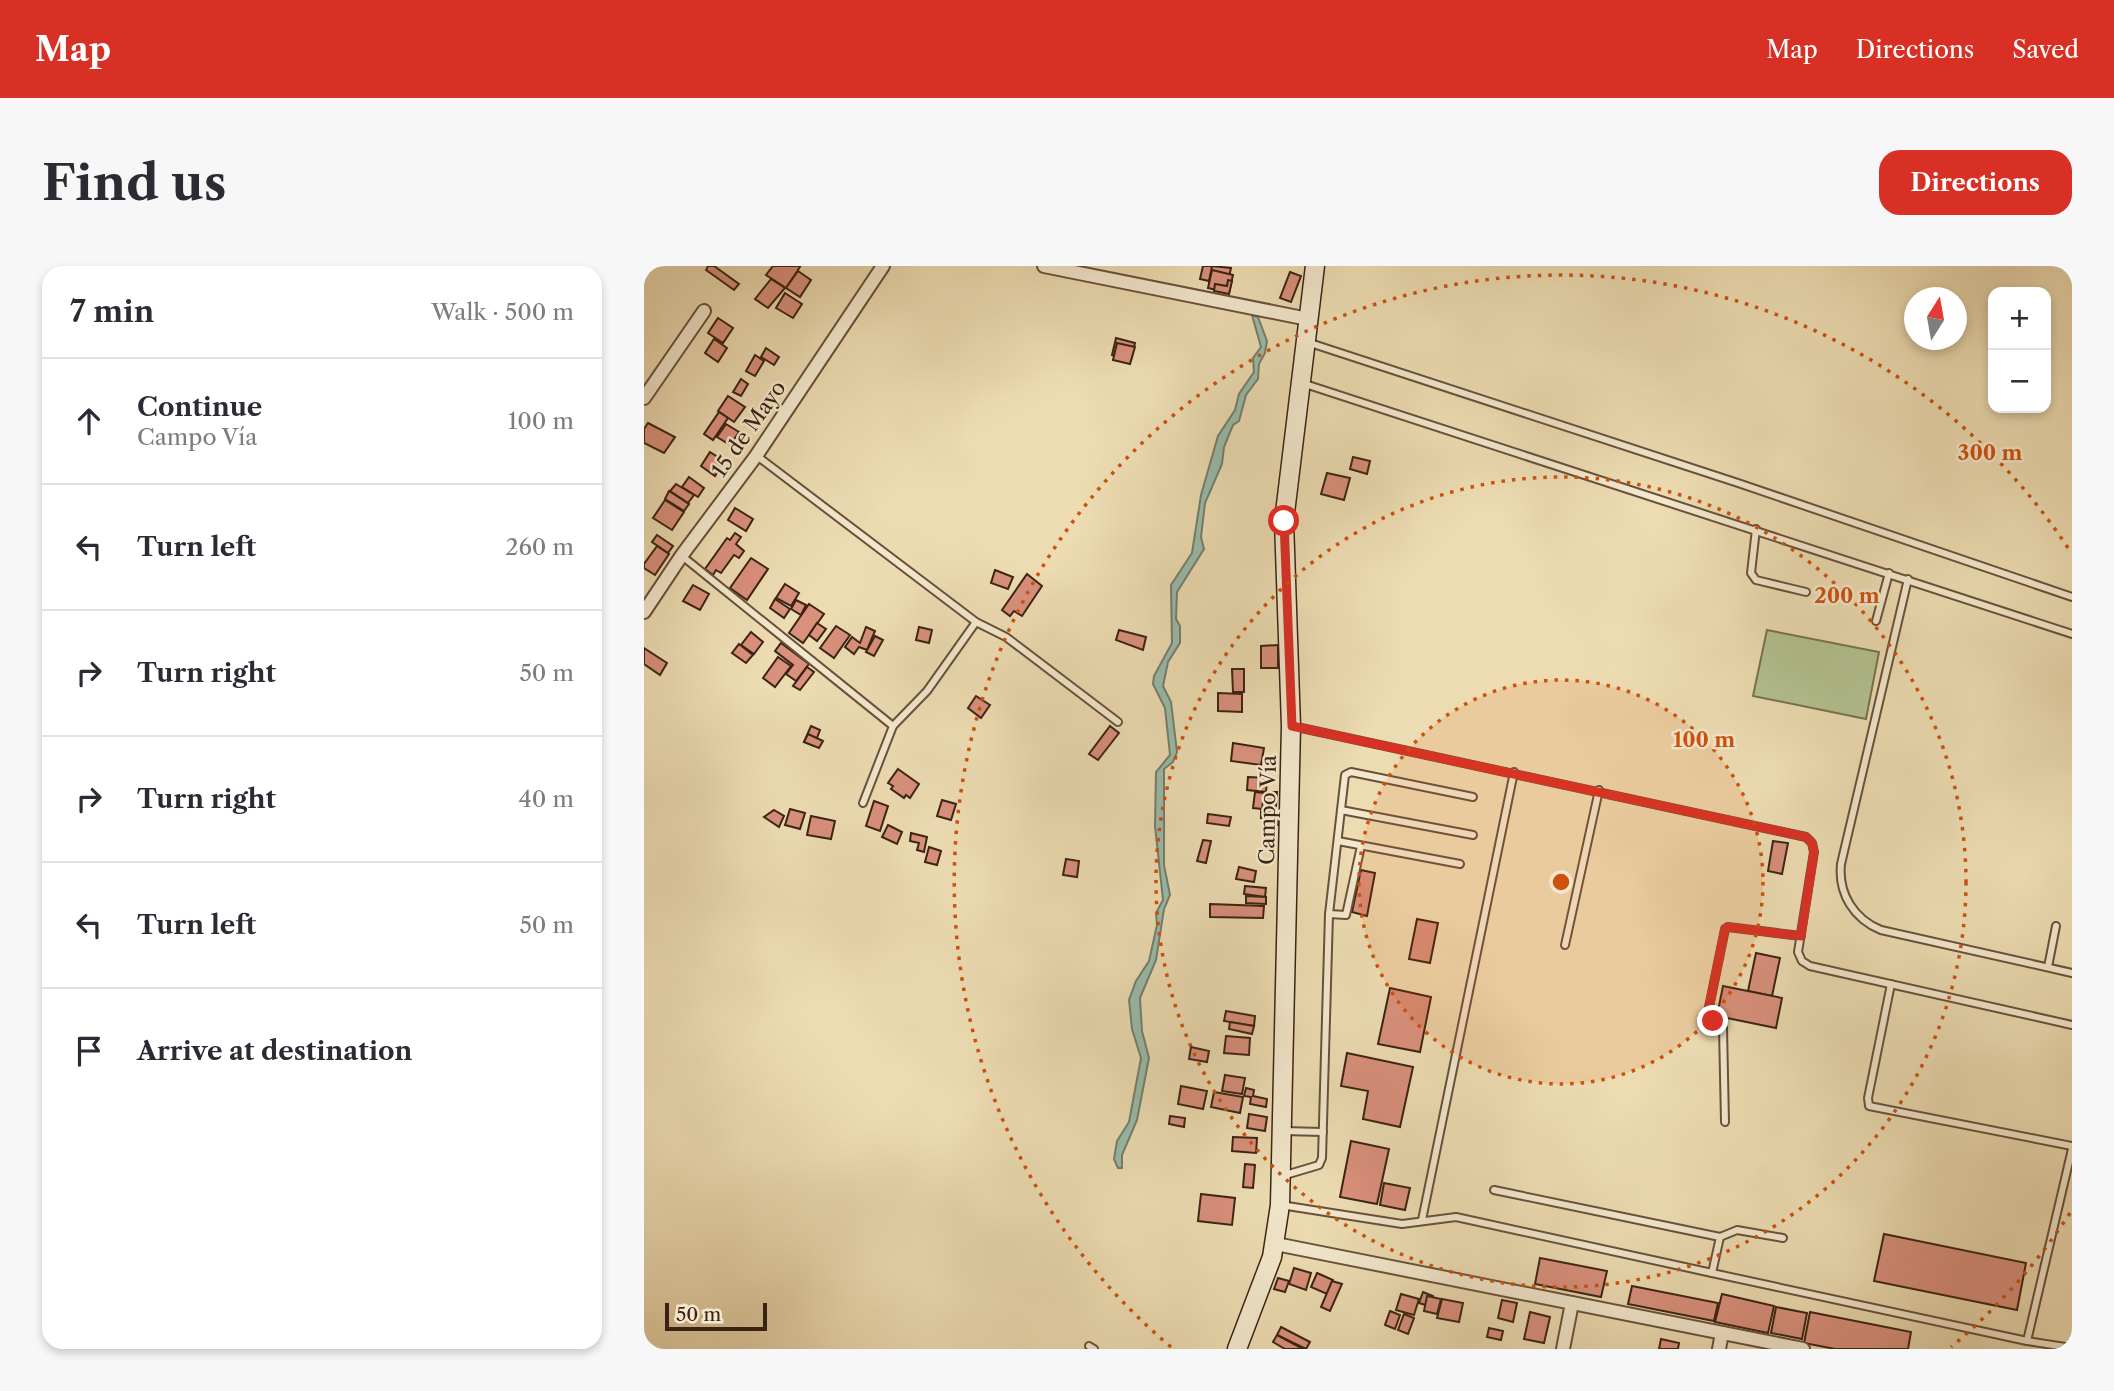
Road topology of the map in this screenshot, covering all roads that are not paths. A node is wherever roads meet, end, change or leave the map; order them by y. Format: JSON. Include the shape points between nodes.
{"nodes":[{"id":1,"x":883,"y":266,"type":"edge"},
{"id":2,"x":1044,"y":266,"type":"edge"},
{"id":3,"x":1315,"y":266,"type":"edge"},
{"id":4,"x":704,"y":311,"type":"dead end"},
{"id":5,"x":1308,"y":319,"type":"junction"},
{"id":6,"x":1306,"y":341,"type":"junction"},
{"id":7,"x":1301,"y":383,"type":"junction"},
{"id":8,"x":644,"y":398,"type":"edge"},
{"id":9,"x":756,"y":456,"type":"junction"},
{"id":10,"x":1756,"y":528,"type":"junction"},
{"id":11,"x":682,"y":555,"type":"junction"},
{"id":12,"x":1889,"y":573,"type":"junction"},
{"id":13,"x":1908,"y":579,"type":"junction"},
{"id":14,"x":1806,"y":592,"type":"dead end"},
{"id":15,"x":2072,"y":597,"type":"edge"},
{"id":16,"x":644,"y":612,"type":"edge"},
{"id":17,"x":1876,"y":621,"type":"dead end"},
{"id":18,"x":976,"y":622,"type":"junction"},
{"id":19,"x":2072,"y":634,"type":"edge"},
{"id":20,"x":1118,"y":722,"type":"dead end"},
{"id":21,"x":893,"y":726,"type":"junction"},
{"id":22,"x":1292,"y":726,"type":"junction"},
{"id":23,"x":1514,"y":772,"type":"junction"},
{"id":24,"x":1599,"y":790,"type":"junction"},
{"id":25,"x":1473,"y":797,"type":"dead end"},
{"id":26,"x":863,"y":803,"type":"dead end"},
{"id":27,"x":1341,"y":810,"type":"junction"},
{"id":28,"x":1474,"y":835,"type":"dead end"},
{"id":29,"x":1338,"y":841,"type":"junction"},
{"id":30,"x":1361,"y":846,"type":"junction"},
{"id":31,"x":1460,"y":864,"type":"dead end"},
{"id":32,"x":1329,"y":914,"type":"junction"},
{"id":33,"x":2056,"y":926,"type":"dead end"},
{"id":34,"x":1801,"y":936,"type":"junction"},
{"id":35,"x":1565,"y":945,"type":"dead end"},
{"id":36,"x":2048,"y":967,"type":"junction"},
{"id":37,"x":2072,"y":973,"type":"edge"},
{"id":38,"x":1891,"y":984,"type":"junction"},
{"id":39,"x":2072,"y":1025,"type":"edge"},
{"id":40,"x":1724,"y":1122,"type":"dead end"},
{"id":41,"x":1282,"y":1131,"type":"junction"},
{"id":42,"x":1323,"y":1132,"type":"junction"},
{"id":43,"x":2072,"y":1148,"type":"edge"},
{"id":44,"x":1280,"y":1177,"type":"junction"},
{"id":45,"x":1494,"y":1190,"type":"dead end"},
{"id":46,"x":1280,"y":1205,"type":"junction"},
{"id":47,"x":1422,"y":1220,"type":"junction"},
{"id":48,"x":1720,"y":1237,"type":"junction"},
{"id":49,"x":1783,"y":1238,"type":"dead end"},
{"id":50,"x":1276,"y":1244,"type":"junction"},
{"id":51,"x":1712,"y":1273,"type":"junction"},
{"id":52,"x":1572,"y":1303,"type":"junction"},
{"id":53,"x":1722,"y":1333,"type":"junction"},
{"id":54,"x":2027,"y":1341,"type":"junction"},
{"id":55,"x":2072,"y":1348,"type":"edge"},
{"id":56,"x":1237,"y":1349,"type":"edge"},
{"id":57,"x":1563,"y":1349,"type":"edge"},
{"id":58,"x":1719,"y":1349,"type":"edge"},
{"id":59,"x":1803,"y":1349,"type":"edge"}],
"edges":[{"from":1,"to":9,"type":"street","name":"15 de Mayo"},
{"from":2,"to":5,"type":"street"},
{"from":3,"to":5,"type":"street","name":"Campo Vía"},
{"from":4,"to":8,"type":"street"},
{"from":5,"to":6,"type":"street","name":"Campo Vía"},
{"from":6,"to":7,"type":"street","name":"Campo Vía"},
{"from":6,"to":15,"type":"lane"},
{"from":7,"to":10,"type":"lane"},
{"from":7,"to":22,"type":"street","name":"Campo Vía","via":[[1284,521]]},
{"from":9,"to":11,"type":"street","name":"15 de Mayo"},
{"from":9,"to":18,"type":"lane"},
{"from":10,"to":12,"type":"lane"},
{"from":10,"to":14,"type":"lane","via":[[1751,573],[1756,580]]},
{"from":11,"to":16,"type":"street","name":"15 de Mayo"},
{"from":11,"to":21,"type":"lane"},
{"from":12,"to":13,"type":"lane"},
{"from":12,"to":17,"type":"lane"},
{"from":13,"to":19,"type":"lane"},
{"from":13,"to":36,"type":"lane","via":[[1839,880],[1854,912],[1881,930]]},
{"from":18,"to":20,"type":"lane","via":[[1006,637]]},
{"from":18,"to":21,"type":"lane","via":[[927,691]]},
{"from":21,"to":26,"type":"lane"},
{"from":22,"to":23,"type":"lane"},
{"from":22,"to":41,"type":"street","name":"Campo Vía"},
{"from":23,"to":24,"type":"lane"},
{"from":23,"to":47,"type":"lane"},
{"from":24,"to":34,"type":"lane","via":[[1806,837],[1814,852]]},
{"from":24,"to":35,"type":"lane"},
{"from":25,"to":27,"type":"lane","via":[[1351,772],[1345,775]]},
{"from":27,"to":28,"type":"lane"},
{"from":27,"to":29,"type":"lane"},
{"from":29,"to":30,"type":"lane"},
{"from":29,"to":32,"type":"lane"},
{"from":30,"to":31,"type":"lane"},
{"from":30,"to":32,"type":"lane","via":[[1346,915]]},
{"from":32,"to":42,"type":"lane"},
{"from":33,"to":36,"type":"lane"},
{"from":34,"to":38,"type":"lane","via":[[1798,952],[1810,967]]},
{"from":34,"to":40,"type":"lane","via":[[1725,929],[1708,1012],[1723,1028]]},
{"from":36,"to":37,"type":"lane"},
{"from":38,"to":39,"type":"lane"},
{"from":38,"to":43,"type":"lane","via":[[1869,1106]]},
{"from":41,"to":42,"type":"lane"},
{"from":41,"to":44,"type":"street","name":"Campo Vía"},
{"from":42,"to":44,"type":"lane","via":[[1319,1165]]},
{"from":43,"to":54,"type":"lane"},
{"from":44,"to":46,"type":"street","name":"Campo Vía"},
{"from":45,"to":48,"type":"lane"},
{"from":46,"to":47,"type":"lane","via":[[1402,1224]]},
{"from":46,"to":50,"type":"street","name":"Campo Vía"},
{"from":47,"to":51,"type":"lane","via":[[1456,1217]]},
{"from":48,"to":49,"type":"lane","via":[[1737,1230]]},
{"from":48,"to":51,"type":"lane"},
{"from":50,"to":52,"type":"street"},
{"from":50,"to":56,"type":"street","name":"Campo Vía"},
{"from":51,"to":54,"type":"lane"},
{"from":52,"to":53,"type":"street"},
{"from":52,"to":57,"type":"street"},
{"from":53,"to":58,"type":"street"},
{"from":53,"to":59,"type":"street"},
{"from":54,"to":55,"type":"lane"}]}
